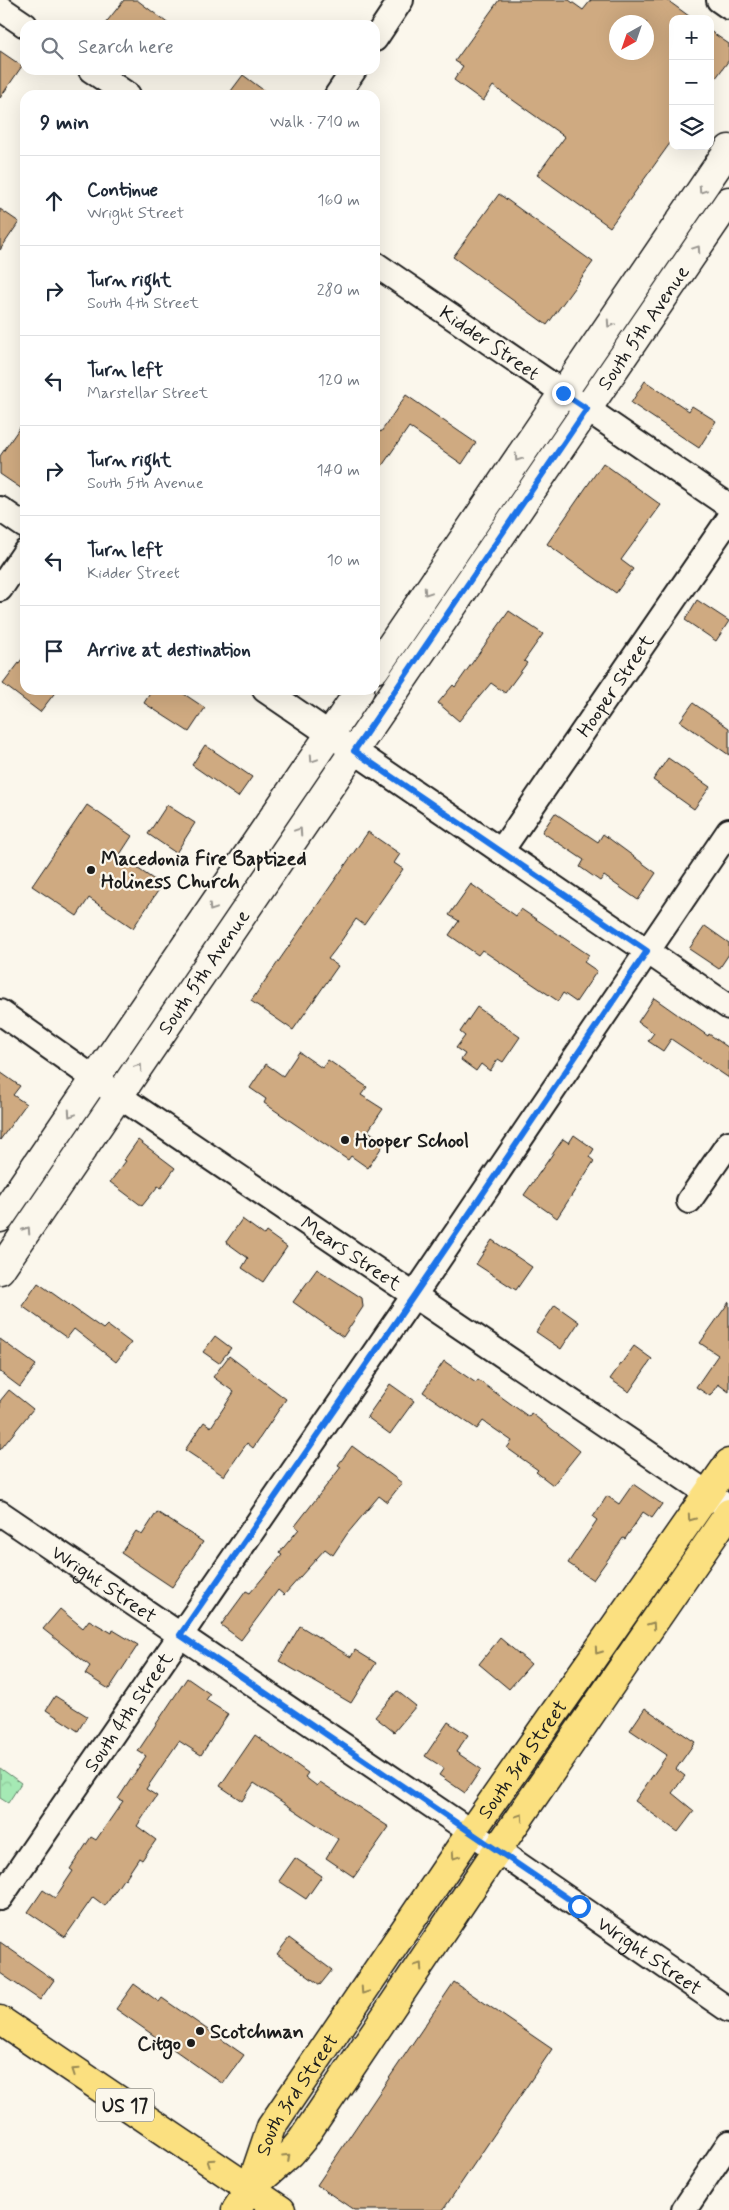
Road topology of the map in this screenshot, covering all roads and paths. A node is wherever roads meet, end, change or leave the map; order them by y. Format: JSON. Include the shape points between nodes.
{"nodes":[{"id":1,"x":401,"y":0,"type":"edge"},
{"id":2,"x":719,"y":0,"type":"edge"},
{"id":3,"x":729,"y":7,"type":"edge"},
{"id":4,"x":0,"y":8,"type":"edge"},
{"id":5,"x":20,"y":22,"type":"edge"},
{"id":6,"x":380,"y":32,"type":"edge"},
{"id":7,"x":98,"y":75,"type":"edge"},
{"id":8,"x":351,"y":75,"type":"edge"},
{"id":9,"x":121,"y":90,"type":"edge"},
{"id":10,"x":340,"y":90,"type":"edge"},
{"id":11,"x":729,"y":149,"type":"edge"},
{"id":12,"x":729,"y":202,"type":"edge"},
{"id":13,"x":380,"y":267,"type":"edge"},
{"id":14,"x":563,"y":393,"type":"junction"},
{"id":15,"x":587,"y":409,"type":"junction"},
{"id":16,"x":729,"y":506,"type":"edge"},
{"id":17,"x":0,"y":508,"type":"edge"},
{"id":18,"x":729,"y":519,"type":"edge"},
{"id":19,"x":20,"y":522,"type":"edge"},
{"id":20,"x":20,"y":559,"type":"edge"},
{"id":21,"x":0,"y":588,"type":"edge"},
{"id":22,"x":380,"y":661,"type":"edge"},
{"id":23,"x":272,"y":695,"type":"edge"},
{"id":24,"x":357,"y":695,"type":"edge"},
{"id":25,"x":330,"y":734,"type":"junction"},
{"id":26,"x":354,"y":751,"type":"junction"},
{"id":27,"x":729,"y":832,"type":"edge"},
{"id":28,"x":502,"y":851,"type":"junction"},
{"id":29,"x":647,"y":951,"type":"junction"},
{"id":30,"x":729,"y":1007,"type":"edge"},
{"id":31,"x":0,"y":1012,"type":"edge"},
{"id":32,"x":95,"y":1079,"type":"junction"},
{"id":33,"x":119,"y":1096,"type":"junction"},
{"id":34,"x":729,"y":1143,"type":"edge"},
{"id":35,"x":689,"y":1201,"type":"dead end"},
{"id":36,"x":0,"y":1218,"type":"edge"},
{"id":37,"x":0,"y":1270,"type":"edge"},
{"id":38,"x":415,"y":1294,"type":"junction"},
{"id":39,"x":729,"y":1463,"type":"edge"},
{"id":40,"x":719,"y":1501,"type":"edge"},
{"id":41,"x":0,"y":1513,"type":"edge"},
{"id":42,"x":729,"y":1513,"type":"edge"},
{"id":43,"x":180,"y":1635,"type":"junction"},
{"id":44,"x":471,"y":1832,"type":"junction"},
{"id":45,"x":497,"y":1850,"type":"junction"},
{"id":46,"x":0,"y":1898,"type":"edge"},
{"id":47,"x":729,"y":2010,"type":"edge"},
{"id":48,"x":0,"y":2020,"type":"edge"},
{"id":49,"x":729,"y":2143,"type":"edge"},
{"id":50,"x":243,"y":2200,"type":"edge"},
{"id":51,"x":280,"y":2210,"type":"edge"},
{"id":52,"x":684,"y":2210,"type":"edge"}],
"edges":[{"from":1,"to":6,"type":"street"},
{"from":2,"to":3,"type":"street"},
{"from":4,"to":5,"type":"street"},
{"from":7,"to":9,"type":"street"},
{"from":8,"to":10,"type":"street"},
{"from":11,"to":14,"type":"street","name":"South 5th Avenue","one_way":true},
{"from":15,"to":12,"type":"street","name":"South 5th Avenue","one_way":true},
{"from":13,"to":14,"type":"street","name":"Kidder Street"},
{"from":14,"to":15,"type":"street","name":"Kidder Street"},
{"from":14,"to":22,"type":"street","name":"South 5th Avenue","one_way":true},
{"from":15,"to":16,"type":"street","name":"Kidder Street"},
{"from":15,"to":26,"type":"street","name":"South 5th Avenue"},
{"from":17,"to":19,"type":"street"},
{"from":18,"to":28,"type":"street","name":"Hooper Street"},
{"from":20,"to":21,"type":"street"},
{"from":23,"to":25,"type":"street"},
{"from":24,"to":25,"type":"street","name":"South 5th Avenue"},
{"from":25,"to":26,"type":"street"},
{"from":25,"to":32,"type":"street","name":"South 5th Avenue","one_way":true},
{"from":26,"to":28,"type":"street"},
{"from":33,"to":26,"type":"street","name":"South 5th Avenue","one_way":true},
{"from":27,"to":29,"type":"street","name":"South 4th Street"},
{"from":28,"to":29,"type":"street"},
{"from":29,"to":30,"type":"street"},
{"from":29,"to":38,"type":"street","name":"South 4th Street"},
{"from":31,"to":32,"type":"street","name":"Mears Street"},
{"from":32,"to":33,"type":"street","name":"Mears Street"},
{"from":32,"to":36,"type":"street","name":"South 5th Avenue","one_way":true},
{"from":37,"to":33,"type":"street","name":"South 5th Avenue","one_way":true},
{"from":33,"to":38,"type":"street","name":"Mears Street"},
{"from":34,"to":35,"type":"street"},
{"from":38,"to":40,"type":"street","name":"Mears Street"},
{"from":38,"to":43,"type":"street","name":"South 4th Street"},
{"from":39,"to":40,"type":"main road","name":"South 3rd Street"},
{"from":40,"to":44,"type":"main road","name":"South 3rd Street","one_way":true},
{"from":41,"to":43,"type":"street","name":"Wright Street"},
{"from":45,"to":42,"type":"main road","name":"South 3rd Street","one_way":true},
{"from":43,"to":44,"type":"street","name":"Wright Street"},
{"from":43,"to":46,"type":"street","name":"South 4th Street"},
{"from":44,"to":45,"type":"street","name":"Wright Street"},
{"from":44,"to":50,"type":"main road","name":"South 3rd Street","one_way":true,"via":[[271,2127]]},
{"from":45,"to":47,"type":"street","name":"Wright Street"},
{"from":50,"to":45,"type":"main road","name":"South 3rd Street","one_way":true,"via":[[302,2140]]},
{"from":50,"to":48,"type":"main road","number":"US 17","one_way":true},
{"from":49,"to":52,"type":"street"},
{"from":50,"to":51,"type":"main road","number":"US 17"}]}
